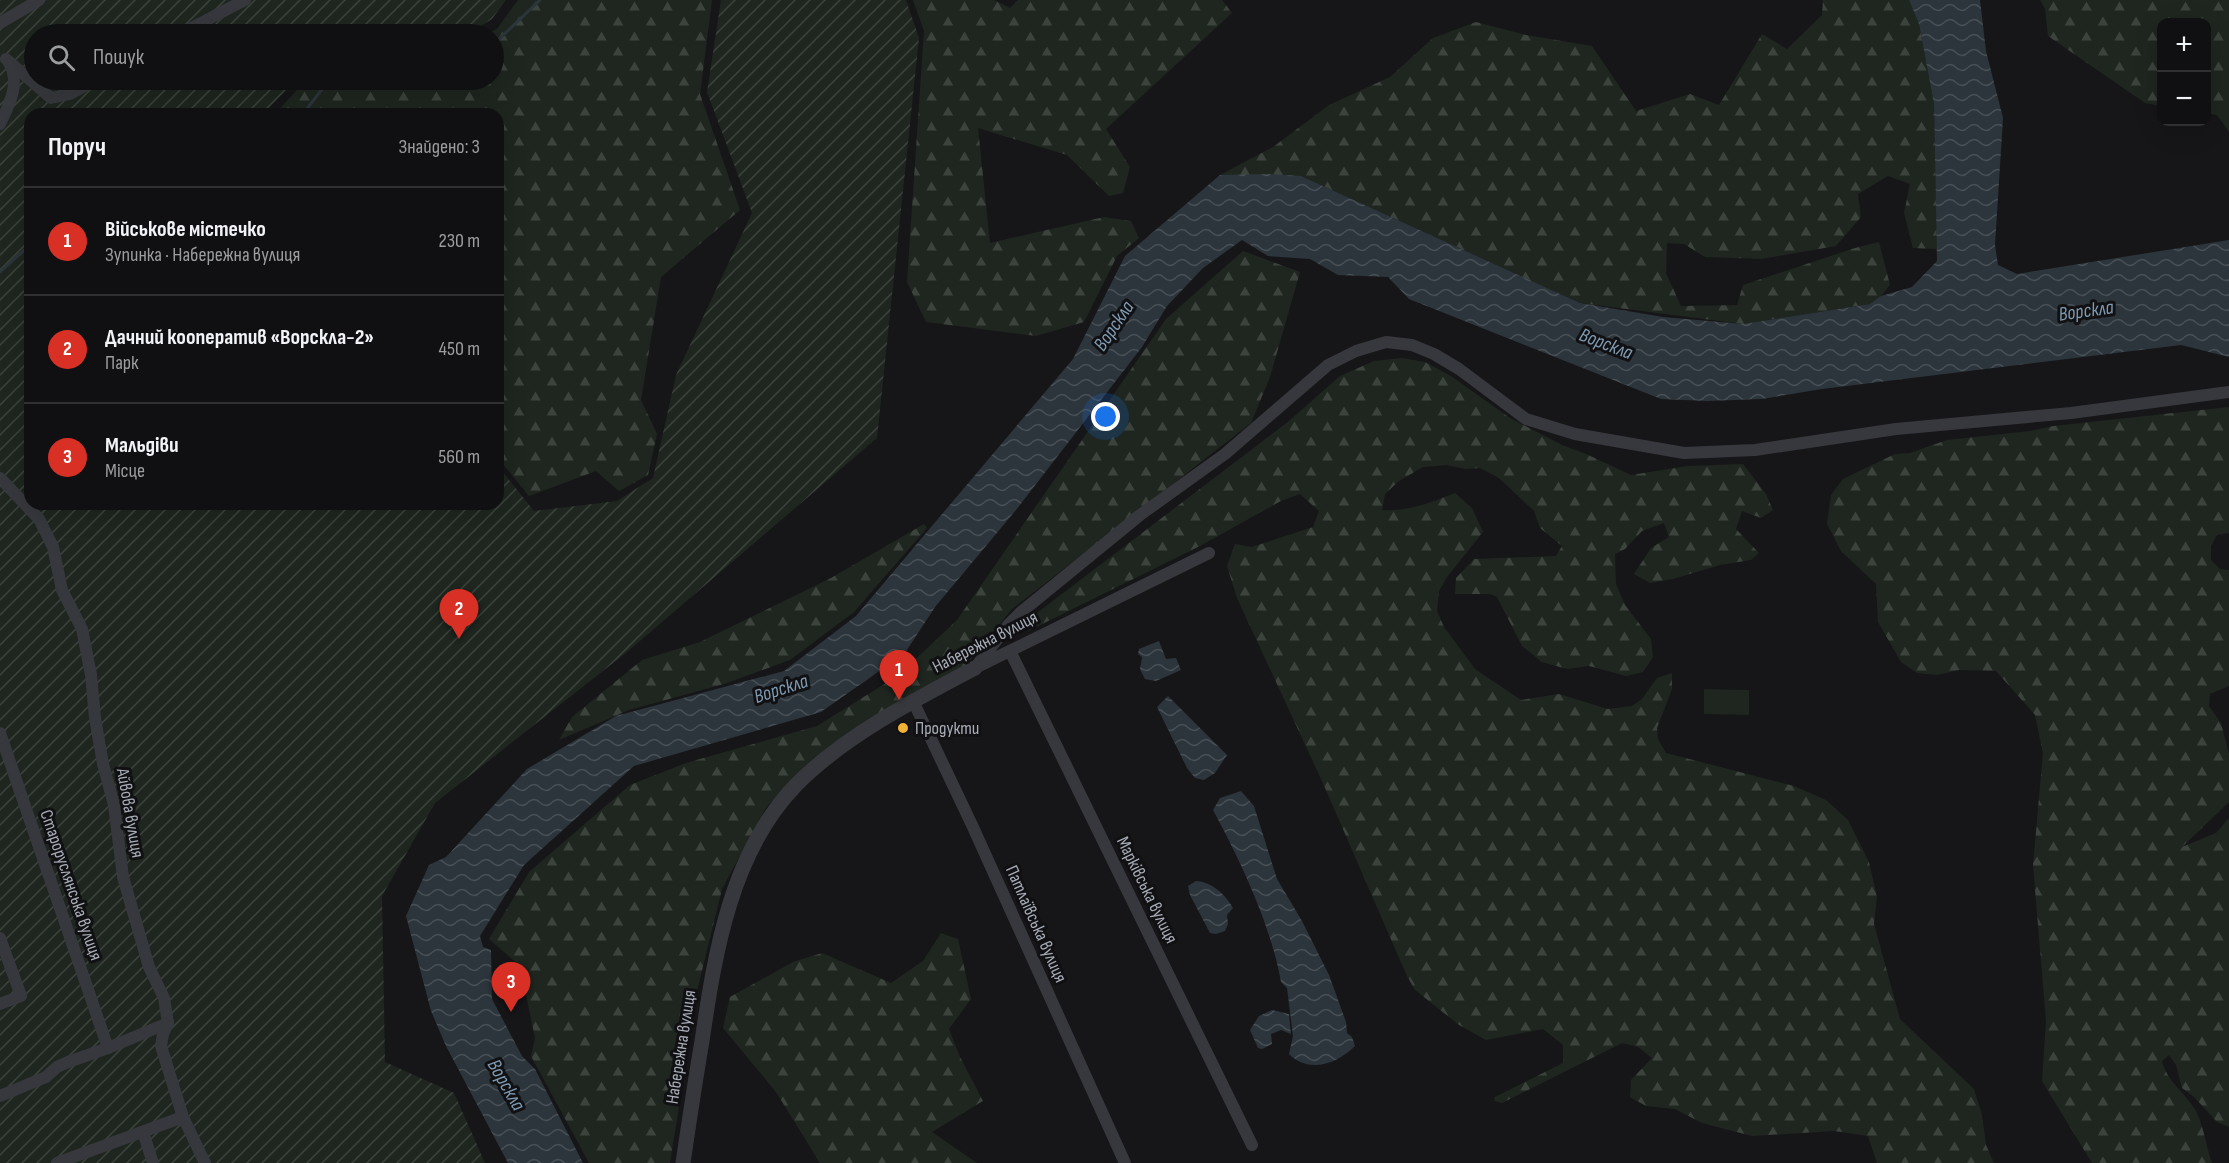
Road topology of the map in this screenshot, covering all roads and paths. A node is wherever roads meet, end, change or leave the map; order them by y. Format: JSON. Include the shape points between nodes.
{"nodes":[{"id":1,"x":39,"y":0,"type":"edge"},
{"id":2,"x":245,"y":0,"type":"edge"},
{"id":3,"x":0,"y":23,"type":"edge"},
{"id":4,"x":199,"y":24,"type":"edge"},
{"id":5,"x":3,"y":56,"type":"edge"},
{"id":6,"x":24,"y":74,"type":"edge"},
{"id":7,"x":42,"y":90,"type":"edge"},
{"id":8,"x":76,"y":90,"type":"edge"},
{"id":9,"x":0,"y":124,"type":"edge"},
{"id":10,"x":2229,"y":392,"type":"edge"},
{"id":11,"x":0,"y":478,"type":"edge"},
{"id":12,"x":24,"y":503,"type":"edge"},
{"id":13,"x":30,"y":510,"type":"edge"},
{"id":14,"x":1209,"y":553,"type":"dead end"},
{"id":15,"x":1010,"y":651,"type":"junction"},
{"id":16,"x":975,"y":668,"type":"junction"},
{"id":17,"x":913,"y":701,"type":"junction"},
{"id":18,"x":0,"y":733,"type":"edge"},
{"id":19,"x":0,"y":938,"type":"edge"},
{"id":20,"x":0,"y":1004,"type":"edge"},
{"id":21,"x":168,"y":1023,"type":"junction"},
{"id":22,"x":108,"y":1048,"type":"junction"},
{"id":23,"x":0,"y":1096,"type":"edge"},
{"id":24,"x":183,"y":1117,"type":"junction"},
{"id":25,"x":143,"y":1132,"type":"junction"},
{"id":26,"x":1252,"y":1145,"type":"dead end"},
{"id":27,"x":57,"y":1163,"type":"edge"},
{"id":28,"x":153,"y":1163,"type":"edge"},
{"id":29,"x":205,"y":1163,"type":"edge"},
{"id":30,"x":683,"y":1163,"type":"edge"},
{"id":31,"x":1125,"y":1163,"type":"edge"}],
"edges":[{"from":1,"to":3,"type":"street"},
{"from":2,"to":4,"type":"street"},
{"from":5,"to":6,"type":"street"},
{"from":5,"to":9,"type":"street","via":[[14,72],[14,90]]},
{"from":7,"to":8,"type":"street","via":[[51,98]]},
{"from":10,"to":16,"type":"street","via":[[2071,413],[1896,429],[1755,450],[1684,453],[1575,434],[1526,419],[1434,354],[1412,345],[1386,342],[1328,365],[1225,454],[1140,515],[1020,613]]},
{"from":11,"to":12,"type":"street","name":"Айвова вулиця"},
{"from":13,"to":21,"type":"street","name":"Айвова вулиця","via":[[53,547],[62,590],[82,629],[123,877],[149,967],[164,998]]},
{"from":14,"to":15,"type":"street","name":"Набережна вулиця"},
{"from":15,"to":16,"type":"street","name":"Набережна вулиця"},
{"from":15,"to":26,"type":"street","name":"Марківська вулиця"},
{"from":16,"to":17,"type":"street","name":"Набережна вулиця"},
{"from":17,"to":30,"type":"street","name":"Набережна вулиця","via":[[796,784],[779,804],[744,863],[732,894],[710,985]]},
{"from":17,"to":31,"type":"street","name":"Патлаївська вулиця"},
{"from":18,"to":22,"type":"street","name":"Староруслянська вулиця"},
{"from":19,"to":20,"type":"street","via":[[21,996]]},
{"from":21,"to":22,"type":"street"},
{"from":21,"to":24,"type":"street","name":"Айвова вулиця","via":[[161,1046]]},
{"from":22,"to":23,"type":"street","via":[[68,1062],[46,1077]]},
{"from":24,"to":25,"type":"street"},
{"from":24,"to":29,"type":"street","name":"Айвова вулиця"},
{"from":25,"to":27,"type":"street"},
{"from":25,"to":28,"type":"street"}]}
